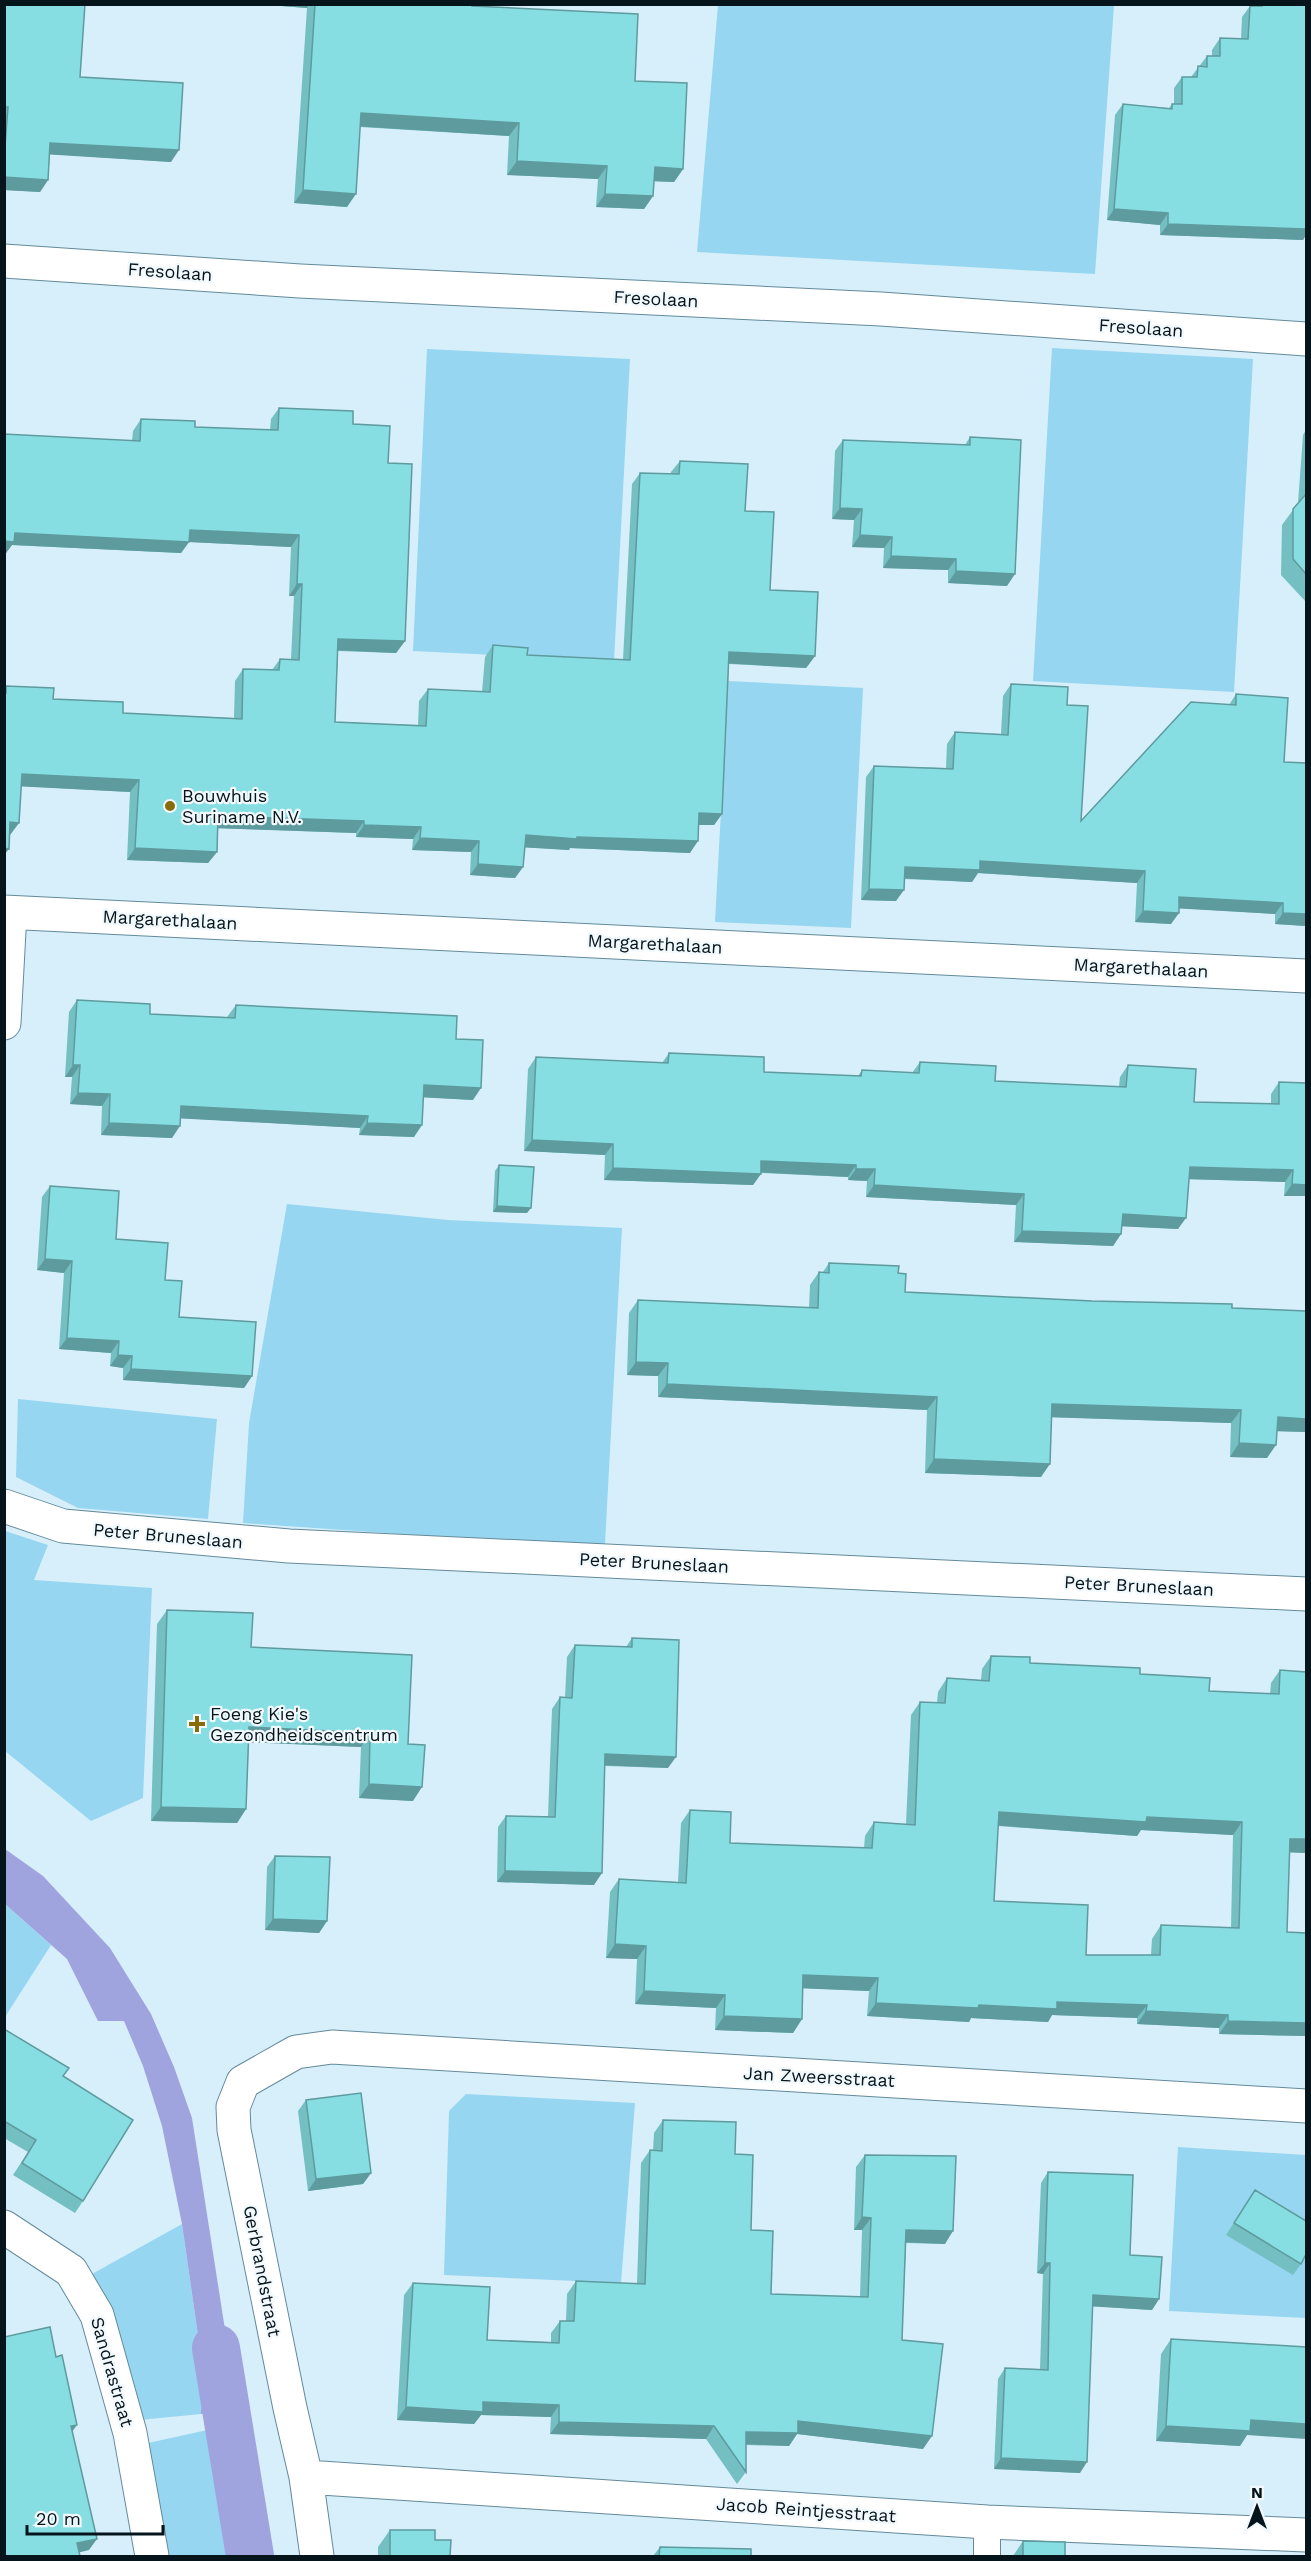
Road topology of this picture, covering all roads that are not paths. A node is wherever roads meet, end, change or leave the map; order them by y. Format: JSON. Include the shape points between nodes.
{"nodes":[{"id":1,"x":4,"y":261,"type":"edge"},
{"id":2,"x":1306,"y":339,"type":"edge"},
{"id":3,"x":7,"y":912,"type":"edge"},
{"id":4,"x":1306,"y":976,"type":"edge"},
{"id":5,"x":4,"y":1023,"type":"edge"},
{"id":6,"x":4,"y":1506,"type":"edge"},
{"id":7,"x":1306,"y":1594,"type":"edge"},
{"id":8,"x":332,"y":2047,"type":"joint"},
{"id":9,"x":1306,"y":2106,"type":"edge"},
{"id":10,"x":4,"y":2227,"type":"edge"},
{"id":11,"x":306,"y":2476,"type":"junction"},
{"id":12,"x":987,"y":2522,"type":"junction"},
{"id":13,"x":1306,"y":2535,"type":"edge"},
{"id":14,"x":152,"y":2556,"type":"edge"},
{"id":15,"x":317,"y":2556,"type":"edge"},
{"id":16,"x":987,"y":2556,"type":"edge"}],
"edges":[{"from":1,"to":2,"type":"street","name":"Fresolaan","via":[[300,281],[881,309]]},
{"from":3,"to":4,"type":"street","name":"Margarethalaan"},
{"from":3,"to":5,"type":"street"},
{"from":6,"to":7,"type":"street","name":"Peter Bruneslaan","via":[[63,1526],[289,1546]]},
{"from":8,"to":9,"type":"street","name":"Jan Zweersstraat"},
{"from":8,"to":11,"type":"street","name":"Gerbrandstraat","via":[[296,2052],[268,2066],[243,2082],[233,2107],[236,2142]]},
{"from":10,"to":14,"type":"street","name":"Sandrastraat","via":[[71,2271],[97,2315],[130,2433]]},
{"from":11,"to":12,"type":"street","name":"Jacob Reintjesstraat"},
{"from":11,"to":15,"type":"street","name":"Gerbrandstraat"},
{"from":12,"to":13,"type":"street","name":"Jacob Reintjesstraat"},
{"from":12,"to":16,"type":"lane"}]}
